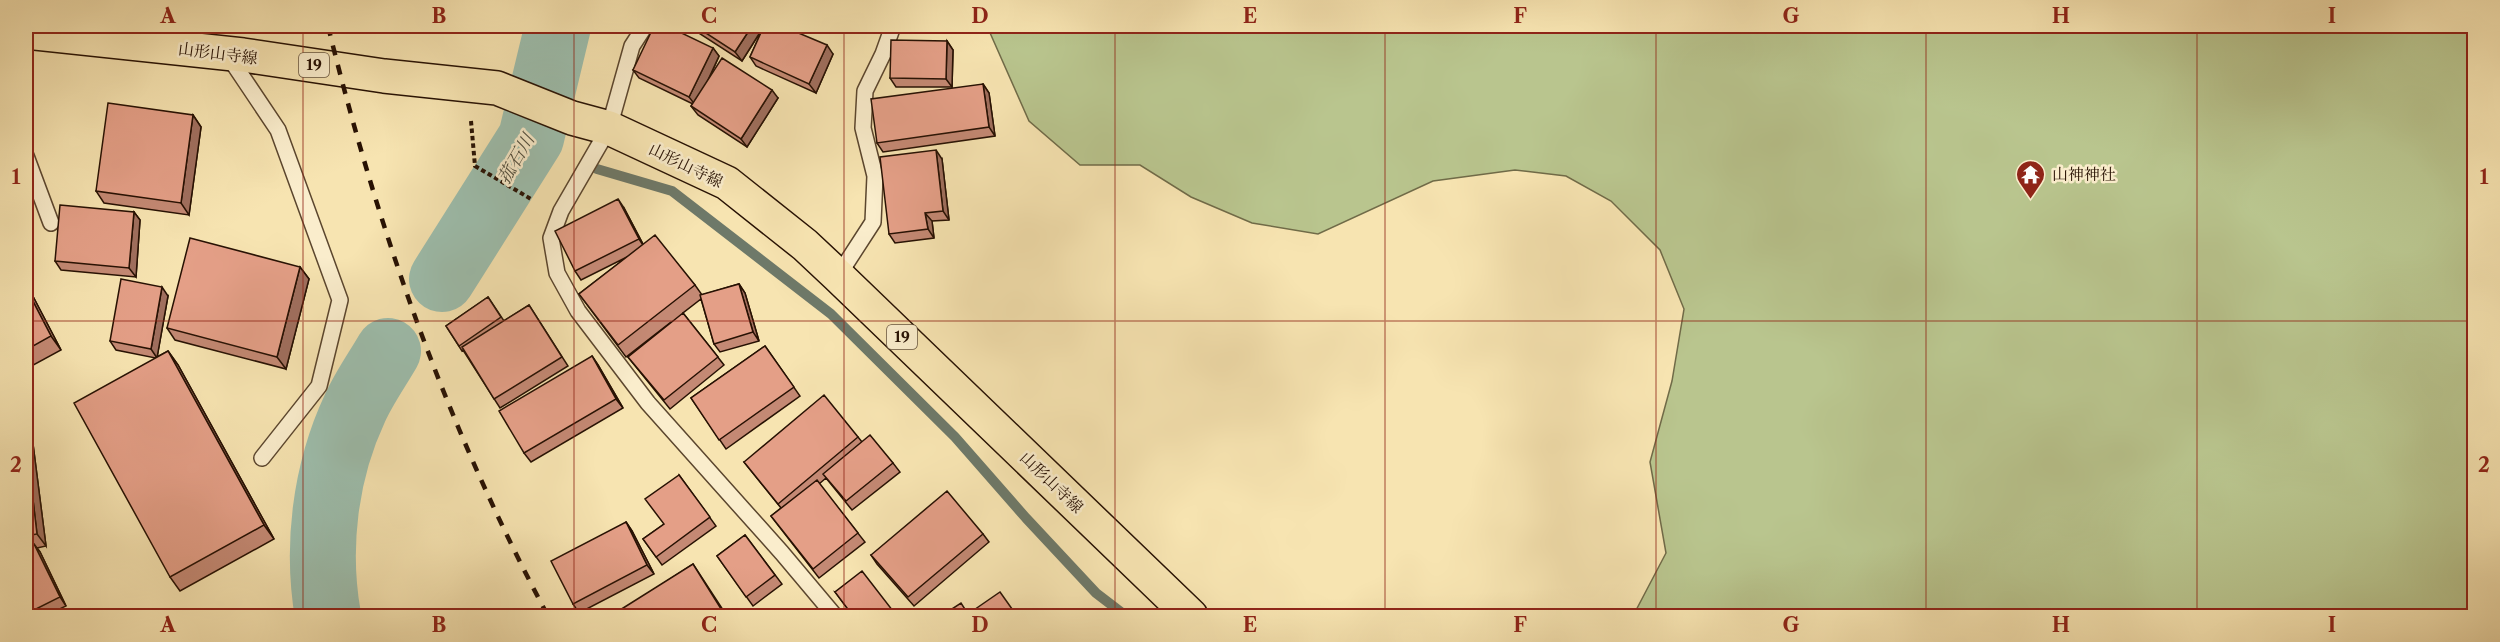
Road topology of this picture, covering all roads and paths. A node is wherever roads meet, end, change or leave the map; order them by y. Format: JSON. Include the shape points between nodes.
{"nodes":[{"id":1,"x":645,"y":26,"type":"edge"},
{"id":2,"x":893,"y":26,"type":"edge"},
{"id":3,"x":26,"y":32,"type":"edge"},
{"id":4,"x":226,"y":54,"type":"junction"},
{"id":5,"x":471,"y":117,"type":"dead end"},
{"id":6,"x":609,"y":128,"type":"junction"},
{"id":7,"x":26,"y":156,"type":"edge"},
{"id":8,"x":531,"y":199,"type":"dead end"},
{"id":9,"x":51,"y":223,"type":"dead end"},
{"id":10,"x":838,"y":276,"type":"junction"},
{"id":11,"x":262,"y":458,"type":"dead end"},
{"id":12,"x":835,"y":616,"type":"edge"},
{"id":13,"x":1191,"y":616,"type":"edge"}],
"edges":[{"from":1,"to":6,"type":"lane","via":[[632,46]]},
{"from":2,"to":10,"type":"lane","via":[[865,91],[863,128],[875,176],[873,222]]},
{"from":3,"to":4,"type":"main road","name":"山形山寺線","number":"19"},
{"from":4,"to":6,"type":"main road","name":"山形山寺線","number":"19","via":[[496,88]]},
{"from":4,"to":11,"type":"lane","via":[[278,130],[340,300],[319,386]]},
{"from":5,"to":8,"type":"path","via":[[475,166]]},
{"from":6,"to":10,"type":"main road","name":"山形山寺線","number":"19","via":[[727,183]]},
{"from":6,"to":12,"type":"lane","via":[[561,211],[551,238],[557,273],[578,311],[648,403]]},
{"from":7,"to":9,"type":"lane"},
{"from":10,"to":13,"type":"main road","name":"山形山寺線","number":"19"}]}
